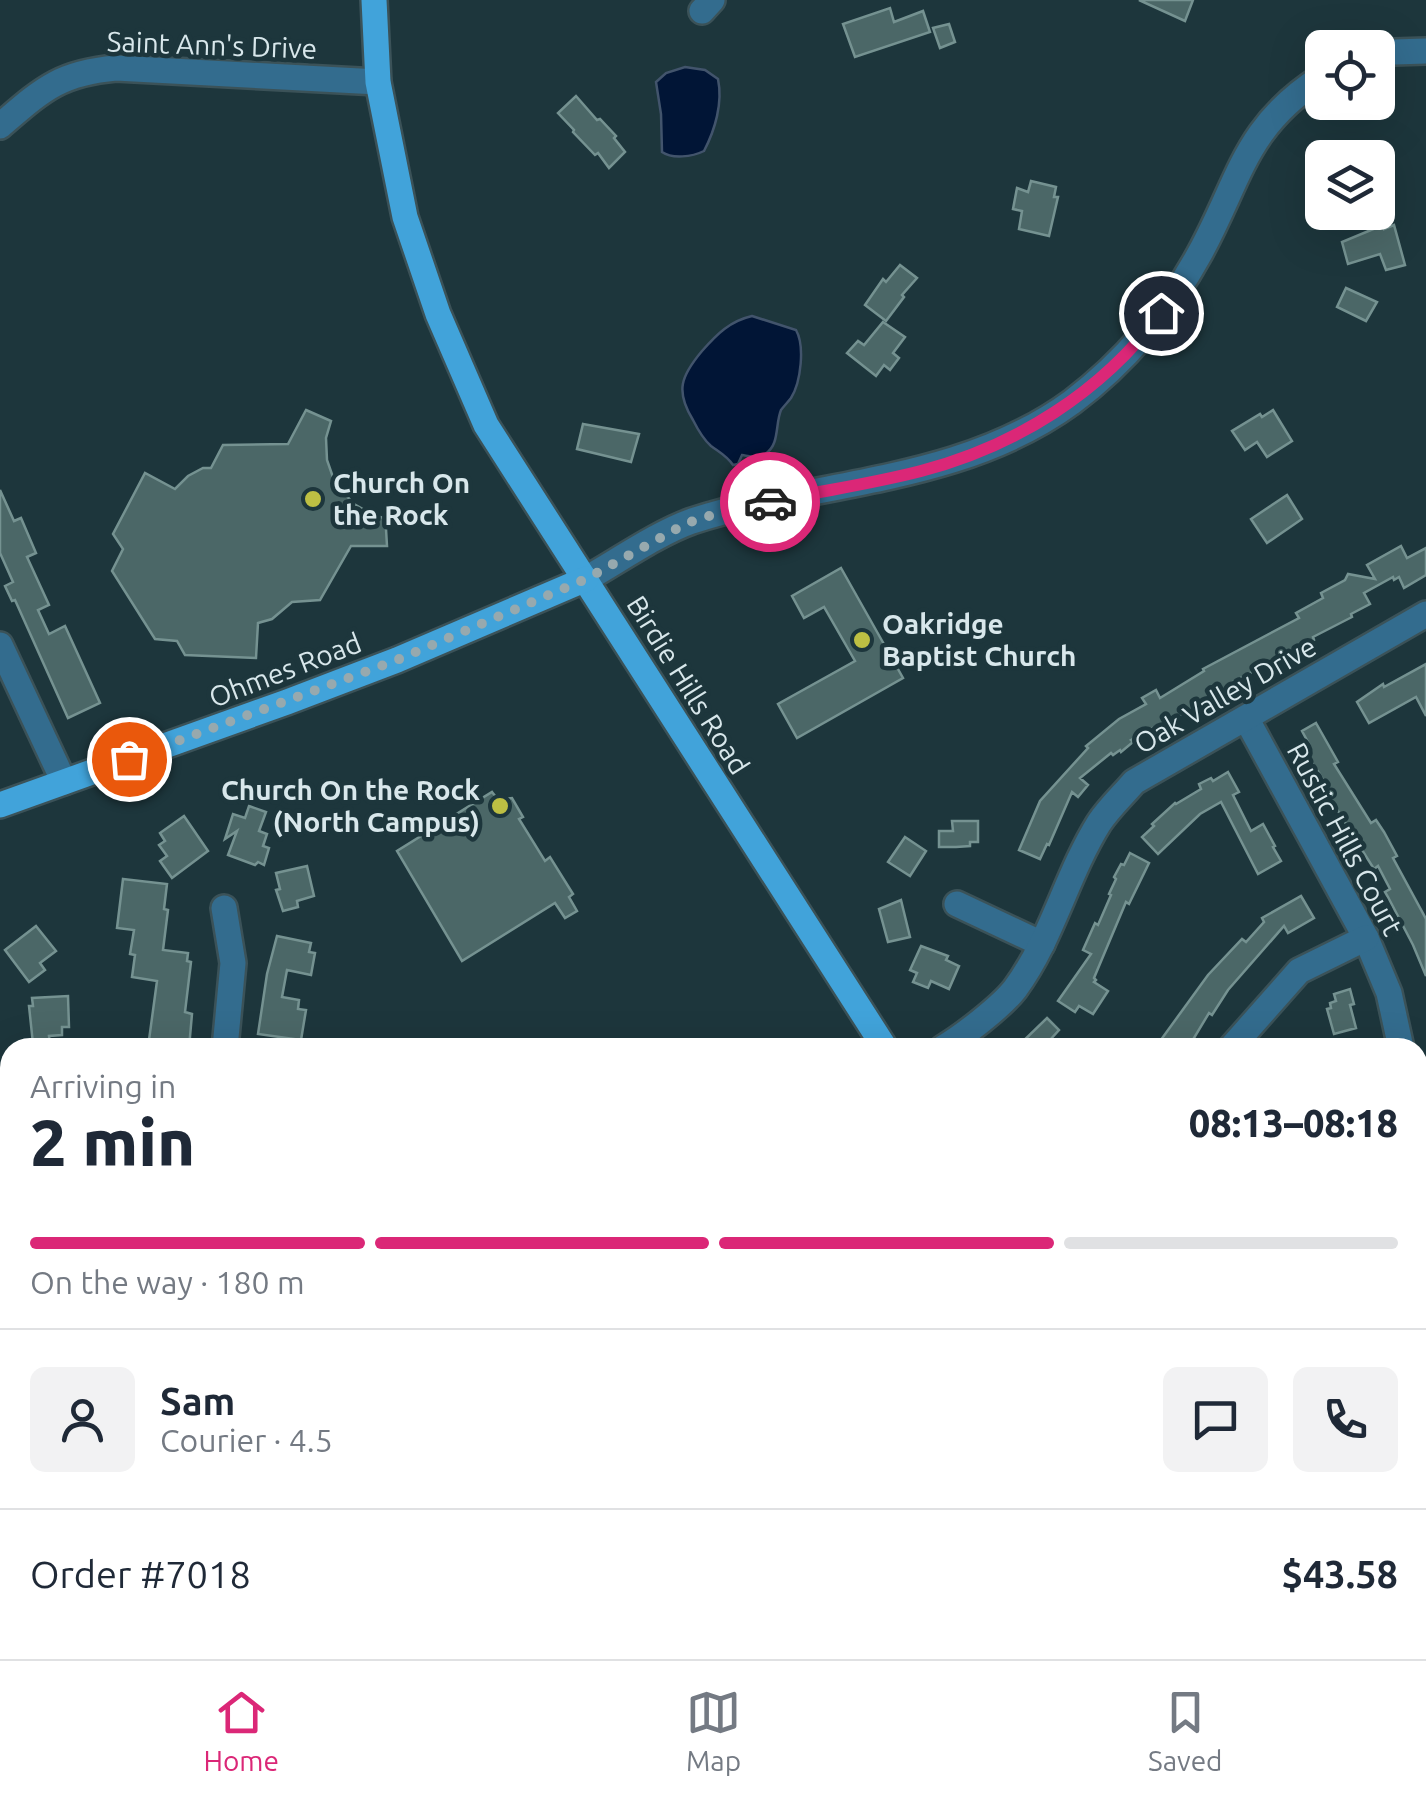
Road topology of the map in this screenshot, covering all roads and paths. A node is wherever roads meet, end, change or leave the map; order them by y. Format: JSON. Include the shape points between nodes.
{"nodes":[{"id":1,"x":374,"y":0,"type":"edge"},
{"id":2,"x":1426,"y":51,"type":"edge"},
{"id":3,"x":1395,"y":52,"type":"edge"},
{"id":4,"x":378,"y":82,"type":"junction"},
{"id":5,"x":1305,"y":90,"type":"edge"},
{"id":6,"x":0,"y":126,"type":"edge"},
{"id":7,"x":586,"y":579,"type":"junction"},
{"id":8,"x":1426,"y":614,"type":"edge"},
{"id":9,"x":0,"y":645,"type":"edge"},
{"id":10,"x":1246,"y":718,"type":"junction"},
{"id":11,"x":64,"y":782,"type":"junction"},
{"id":12,"x":0,"y":805,"type":"edge"},
{"id":13,"x":957,"y":904,"type":"dead end"},
{"id":14,"x":224,"y":908,"type":"dead end"},
{"id":15,"x":1366,"y":938,"type":"junction"},
{"id":16,"x":1042,"y":944,"type":"junction"},
{"id":17,"x":226,"y":1038,"type":"edge"},
{"id":18,"x":879,"y":1038,"type":"edge"},
{"id":19,"x":959,"y":1038,"type":"edge"},
{"id":20,"x":1239,"y":1038,"type":"edge"},
{"id":21,"x":1399,"y":1038,"type":"edge"}],
"edges":[{"from":1,"to":4,"type":"main road","name":"Birdie Hills Road"},
{"from":2,"to":3,"type":"street"},
{"from":4,"to":6,"type":"street","name":"Saint Ann's Drive","via":[[86,70],[58,80]]},
{"from":4,"to":7,"type":"main road","name":"Birdie Hills Road","via":[[405,217],[438,314],[486,425]]},
{"from":5,"to":7,"type":"street","via":[[1259,134],[1200,253],[1150,328],[1045,420],[919,471],[687,523]]},
{"from":7,"to":11,"type":"main road","name":"Ohmes Road","via":[[397,660]]},
{"from":7,"to":18,"type":"main road","name":"Birdie Hills Road"},
{"from":8,"to":10,"type":"street","name":"Oak Valley Drive"},
{"from":9,"to":11,"type":"street"},
{"from":10,"to":15,"type":"street","name":"Rustic Hills Court"},
{"from":10,"to":16,"type":"street","name":"Oak Valley Drive","via":[[1134,782],[1101,820]]},
{"from":11,"to":12,"type":"main road","name":"Ohmes Road"},
{"from":13,"to":16,"type":"street"},
{"from":14,"to":17,"type":"street","via":[[234,963]]},
{"from":15,"to":20,"type":"street","via":[[1299,971]]},
{"from":15,"to":21,"type":"street","name":"Rustic Hills Court"},
{"from":16,"to":19,"type":"street","name":"Oak Valley Drive","via":[[1013,992]]}]}
